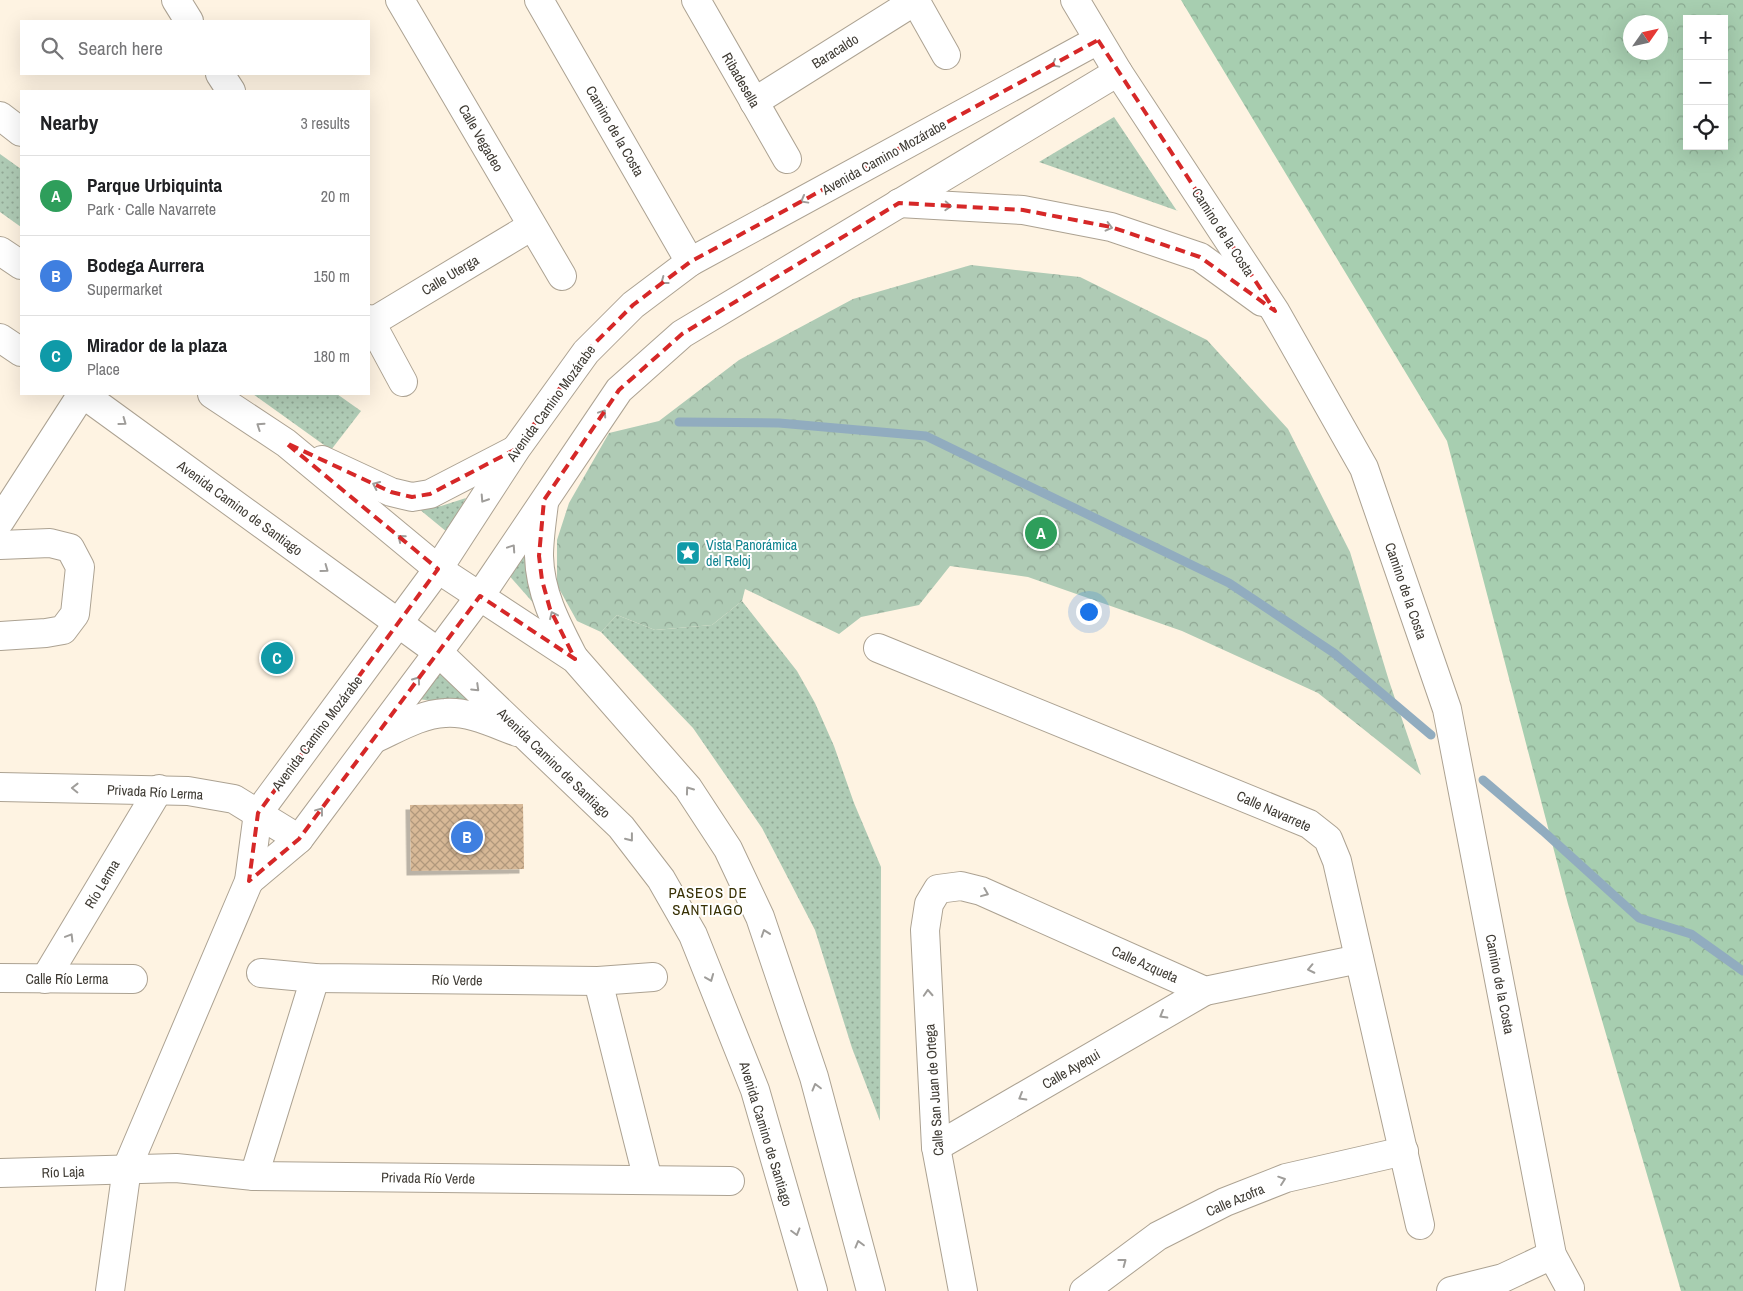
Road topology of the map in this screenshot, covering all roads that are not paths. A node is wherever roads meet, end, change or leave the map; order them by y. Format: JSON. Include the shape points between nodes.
{"nodes":[{"id":1,"x":176,"y":0,"type":"edge"},
{"id":2,"x":400,"y":0,"type":"edge"},
{"id":3,"x":539,"y":0,"type":"edge"},
{"id":4,"x":696,"y":0,"type":"edge"},
{"id":5,"x":915,"y":0,"type":"edge"},
{"id":6,"x":1075,"y":0,"type":"edge"},
{"id":7,"x":188,"y":20,"type":"edge"},
{"id":8,"x":1098,"y":40,"type":"junction"},
{"id":9,"x":946,"y":55,"type":"dead end"},
{"id":10,"x":1118,"y":72,"type":"junction"},
{"id":11,"x":221,"y":75,"type":"edge"},
{"id":12,"x":230,"y":90,"type":"edge"},
{"id":13,"x":754,"y":102,"type":"junction"},
{"id":14,"x":0,"y":116,"type":"edge"},
{"id":15,"x":20,"y":131,"type":"edge"},
{"id":16,"x":786,"y":159,"type":"dead end"},
{"id":17,"x":899,"y":203,"type":"junction"},
{"id":18,"x":532,"y":226,"type":"junction"},
{"id":19,"x":0,"y":251,"type":"edge"},
{"id":20,"x":690,"y":262,"type":"junction"},
{"id":21,"x":20,"y":265,"type":"edge"},
{"id":22,"x":562,"y":276,"type":"dead end"},
{"id":23,"x":1275,"y":311,"type":"junction"},
{"id":24,"x":370,"y":321,"type":"edge"},
{"id":25,"x":370,"y":324,"type":"edge"},
{"id":26,"x":0,"y":338,"type":"edge"},
{"id":27,"x":20,"y":351,"type":"edge"},
{"id":28,"x":403,"y":382,"type":"dead end"},
{"id":29,"x":81,"y":395,"type":"edge"},
{"id":30,"x":83,"y":395,"type":"edge"},
{"id":31,"x":214,"y":395,"type":"edge"},
{"id":32,"x":286,"y":443,"type":"junction"},
{"id":33,"x":516,"y":449,"type":"junction"},
{"id":34,"x":544,"y":500,"type":"junction"},
{"id":35,"x":0,"y":521,"type":"edge"},
{"id":36,"x":0,"y":545,"type":"edge"},
{"id":37,"x":438,"y":569,"type":"junction"},
{"id":38,"x":480,"y":596,"type":"junction"},
{"id":39,"x":399,"y":623,"type":"junction"},
{"id":40,"x":0,"y":636,"type":"edge"},
{"id":41,"x":878,"y":648,"type":"dead end"},
{"id":42,"x":438,"y":652,"type":"junction"},
{"id":43,"x":574,"y":659,"type":"junction"},
{"id":44,"x":524,"y":734,"type":"junction"},
{"id":45,"x":374,"y":738,"type":"junction"},
{"id":46,"x":0,"y":787,"type":"edge"},
{"id":47,"x":159,"y":789,"type":"junction"},
{"id":48,"x":258,"y":813,"type":"junction"},
{"id":49,"x":299,"y":839,"type":"junction"},
{"id":50,"x":249,"y":882,"type":"junction"},
{"id":51,"x":938,"y":889,"type":"joint"},
{"id":52,"x":1359,"y":959,"type":"junction"},
{"id":53,"x":261,"y":974,"type":"dead end"},
{"id":54,"x":653,"y":977,"type":"dead end"},
{"id":55,"x":0,"y":978,"type":"edge"},
{"id":56,"x":316,"y":978,"type":"junction"},
{"id":57,"x":45,"y":979,"type":"junction"},
{"id":58,"x":133,"y":979,"type":"dead end"},
{"id":59,"x":598,"y":981,"type":"junction"},
{"id":60,"x":1205,"y":991,"type":"junction"},
{"id":61,"x":936,"y":1147,"type":"junction"},
{"id":62,"x":1404,"y":1151,"type":"junction"},
{"id":63,"x":127,"y":1168,"type":"junction"},
{"id":64,"x":0,"y":1173,"type":"edge"},
{"id":65,"x":254,"y":1176,"type":"junction"},
{"id":66,"x":648,"y":1180,"type":"junction"},
{"id":67,"x":730,"y":1181,"type":"dead end"},
{"id":68,"x":1420,"y":1225,"type":"dead end"},
{"id":69,"x":1552,"y":1255,"type":"junction"},
{"id":70,"x":1570,"y":1288,"type":"dead end"},
{"id":71,"x":110,"y":1291,"type":"edge"},
{"id":72,"x":813,"y":1291,"type":"edge"},
{"id":73,"x":871,"y":1291,"type":"edge"},
{"id":74,"x":963,"y":1291,"type":"edge"},
{"id":75,"x":1084,"y":1291,"type":"edge"},
{"id":76,"x":1451,"y":1291,"type":"edge"}],
"edges":[{"from":1,"to":7,"type":"street"},
{"from":2,"to":18,"type":"street","name":"Calle Vegadeo"},
{"from":3,"to":20,"type":"street","name":"Camino de la Costa"},
{"from":4,"to":13,"type":"street","name":"Ribadesella"},
{"from":5,"to":9,"type":"street"},
{"from":5,"to":13,"type":"street","name":"Baracaldo"},
{"from":6,"to":8,"type":"street","name":"Camino de la Costa"},
{"from":8,"to":10,"type":"street","name":"Camino de la Costa"},
{"from":8,"to":20,"type":"street","name":"Avenida Camino Mozárabe","one_way":true},
{"from":10,"to":17,"type":"street","name":"Avenida Camino Mozárabe"},
{"from":10,"to":23,"type":"street","name":"Camino de la Costa"},
{"from":11,"to":12,"type":"street"},
{"from":13,"to":16,"type":"street","name":"Ribadesella"},
{"from":14,"to":15,"type":"street"},
{"from":17,"to":23,"type":"street","one_way":true,"via":[[1023,210],[1111,227],[1200,257]]},
{"from":34,"to":17,"type":"street","name":"Avenida Camino Mozárabe","one_way":true,"via":[[618,390],[682,334]]},
{"from":18,"to":22,"type":"street","name":"Calle Vegadeo"},
{"from":18,"to":24,"type":"street","name":"Calle Uterga"},
{"from":19,"to":21,"type":"street"},
{"from":20,"to":33,"type":"street","name":"Avenida Camino Mozárabe","one_way":true,"via":[[633,305],[586,352]]},
{"from":23,"to":69,"type":"street","name":"Camino de la Costa","via":[[1364,468],[1447,709]]},
{"from":25,"to":28,"type":"street"},
{"from":26,"to":27,"type":"street"},
{"from":29,"to":35,"type":"street"},
{"from":30,"to":39,"type":"street","name":"Avenida Camino de Santiago","one_way":true},
{"from":32,"to":31,"type":"street","one_way":true},
{"from":33,"to":32,"type":"street","one_way":true,"via":[[430,494],[412,497],[391,492]]},
{"from":37,"to":32,"type":"street","one_way":true},
{"from":33,"to":37,"type":"street","name":"Avenida Camino Mozárabe","one_way":true},
{"from":38,"to":34,"type":"street","name":"Avenida Camino Mozárabe","one_way":true},
{"from":43,"to":34,"type":"street","one_way":true,"via":[[550,609],[542,580],[539,556]]},
{"from":36,"to":40,"type":"street","via":[[50,543],[70,548],[80,567],[75,614],[63,630]]},
{"from":37,"to":38,"type":"street"},
{"from":37,"to":39,"type":"street","name":"Avenida Camino Mozárabe"},
{"from":38,"to":42,"type":"street","name":"Avenida Camino Mozárabe"},
{"from":38,"to":43,"type":"street"},
{"from":39,"to":42,"type":"street","name":"Avenida Camino de Santiago"},
{"from":39,"to":48,"type":"street","name":"Avenida Camino Mozárabe"},
{"from":41,"to":52,"type":"street","name":"Calle Navarrete","via":[[1309,824],[1328,839],[1337,861]]},
{"from":42,"to":44,"type":"street","name":"Avenida Camino de Santiago","one_way":true},
{"from":45,"to":42,"type":"street","name":"Avenida Camino Mozárabe","one_way":true},
{"from":73,"to":43,"type":"street","one_way":true,"via":[[814,1077],[760,917],[740,874],[728,849],[688,788]]},
{"from":44,"to":45,"type":"street","via":[[468,715],[446,712],[424,716]]},
{"from":44,"to":72,"type":"street","name":"Avenida Camino de Santiago","one_way":true,"via":[[621,827],[660,878],[693,935],[755,1090]]},
{"from":49,"to":45,"type":"street","name":"Avenida Camino Mozárabe","one_way":true},
{"from":47,"to":46,"type":"street","name":"Privada Río Lerma","one_way":true},
{"from":47,"to":48,"type":"street","name":"Privada Río Lerma","via":[[234,799]]},
{"from":57,"to":47,"type":"street","name":"Río Lerma","one_way":true},
{"from":48,"to":49,"type":"street","name":"Privada Río Lerma"},
{"from":48,"to":50,"type":"street","name":"Avenida Camino Mozárabe"},
{"from":49,"to":50,"type":"street","name":"Avenida Camino Mozárabe"},
{"from":50,"to":63,"type":"street","name":"Avenida Camino Mozárabe"},
{"from":51,"to":60,"type":"street","name":"Calle Azqueta","one_way":true,"via":[[961,886],[981,891]]},
{"from":61,"to":51,"type":"street","name":"Calle San Juan de Ortega","one_way":true,"via":[[925,930],[929,904]]},
{"from":52,"to":60,"type":"street","one_way":true},
{"from":52,"to":62,"type":"street","name":"Calle Navarrete"},
{"from":53,"to":56,"type":"street","name":"Río Verde"},
{"from":54,"to":59,"type":"street","name":"Río Verde"},
{"from":55,"to":57,"type":"street","name":"Calle Río Lerma"},
{"from":56,"to":59,"type":"street","name":"Río Verde"},
{"from":56,"to":65,"type":"street"},
{"from":57,"to":58,"type":"street","name":"Calle Río Lerma"},
{"from":59,"to":66,"type":"street"},
{"from":60,"to":61,"type":"street","name":"Calle Ayequi","one_way":true},
{"from":61,"to":74,"type":"street","name":"Calle San Juan de Ortega"},
{"from":62,"to":68,"type":"street","name":"Calle Navarrete"},
{"from":75,"to":62,"type":"street","name":"Calle Azofra","one_way":true,"via":[[1158,1236],[1225,1202],[1286,1178]]},
{"from":63,"to":64,"type":"street","name":"Río Laja"},
{"from":63,"to":65,"type":"street","name":"Privada Río Verde","via":[[176,1168]]},
{"from":63,"to":71,"type":"street","name":"Avenida Camino Mozárabe"},
{"from":65,"to":66,"type":"street","name":"Privada Río Verde"},
{"from":66,"to":67,"type":"street","name":"Privada Río Verde"},
{"from":69,"to":70,"type":"street","name":"Camino de la Costa"},
{"from":69,"to":76,"type":"street","via":[[1502,1278]]}]}
